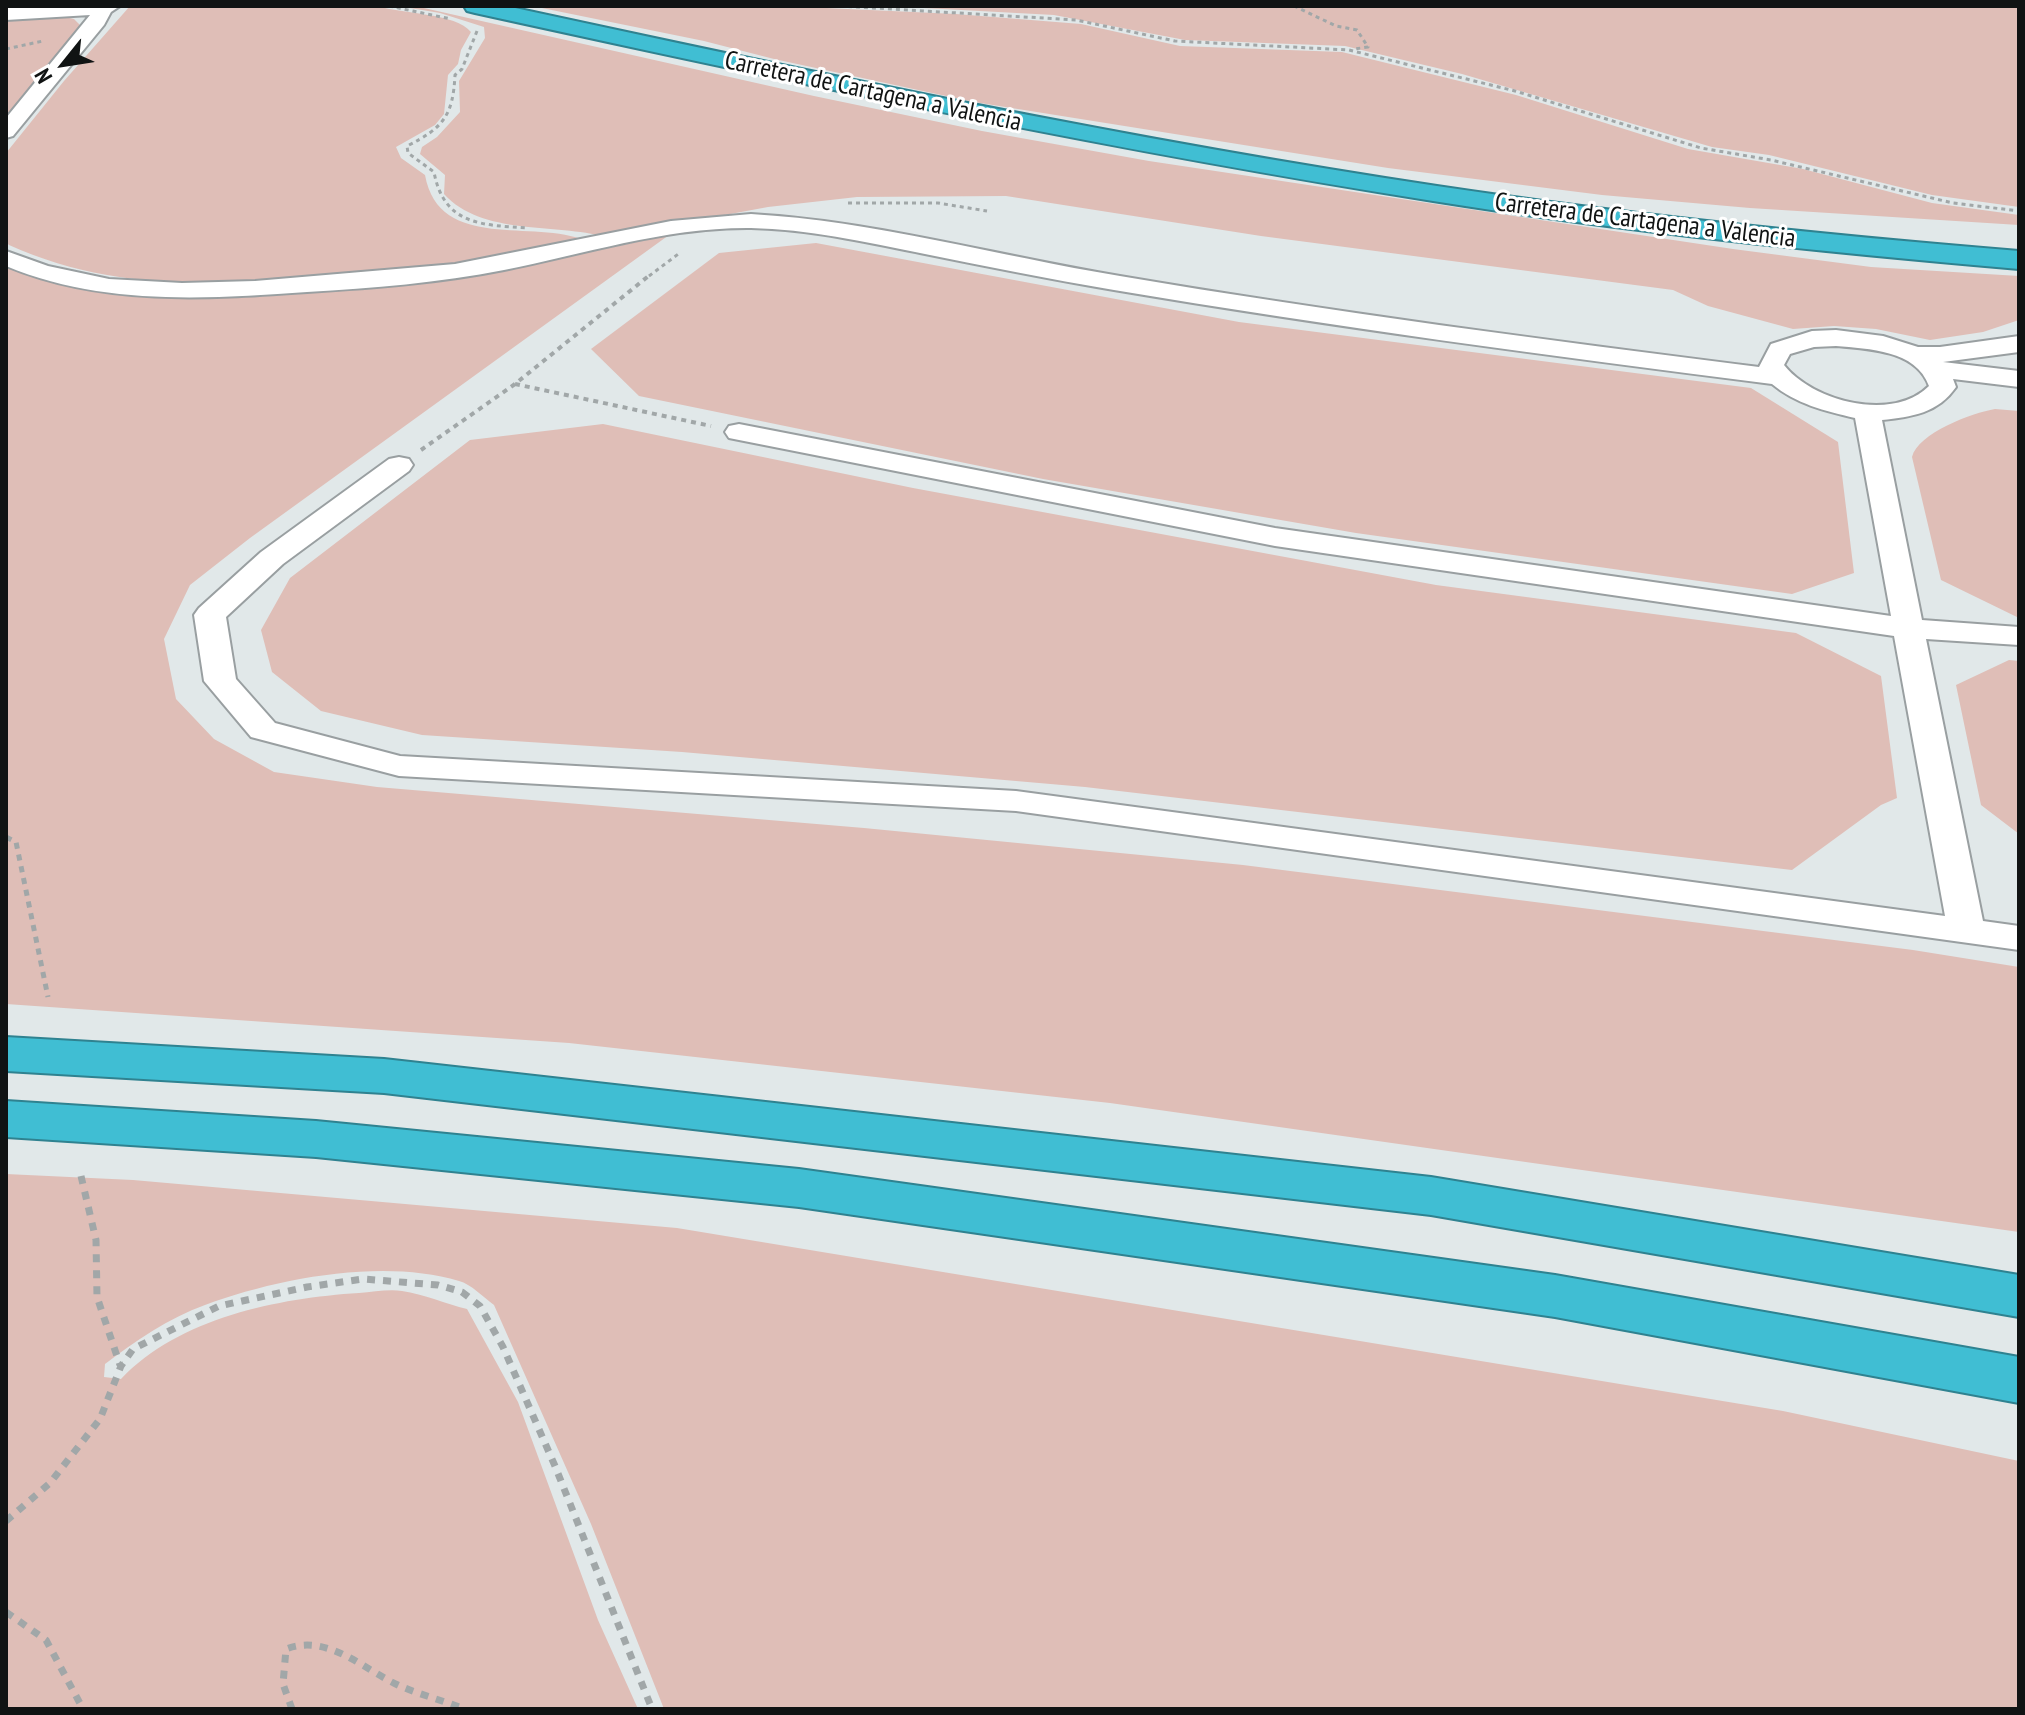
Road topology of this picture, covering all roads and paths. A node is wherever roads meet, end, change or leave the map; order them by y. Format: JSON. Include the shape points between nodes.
{"nodes":[{"id":1,"x":389,"y":6,"type":"edge"},
{"id":2,"x":840,"y":6,"type":"edge"},
{"id":3,"x":1294,"y":6,"type":"edge"},
{"id":4,"x":107,"y":7,"type":"edge"},
{"id":5,"x":6,"y":14,"type":"edge"},
{"id":6,"x":468,"y":17,"type":"edge"},
{"id":7,"x":1349,"y":50,"type":"junction"},
{"id":8,"x":6,"y":132,"type":"edge"},
{"id":9,"x":1273,"y":166,"type":"junction"},
{"id":10,"x":2019,"y":211,"type":"edge"},
{"id":11,"x":539,"y":229,"type":"dead end"},
{"id":12,"x":2019,"y":241,"type":"edge"},
{"id":13,"x":688,"y":247,"type":"dead end"},
{"id":14,"x":6,"y":258,"type":"edge"},
{"id":15,"x":2019,"y":260,"type":"edge"},
{"id":16,"x":1071,"y":262,"type":"dead end"},
{"id":17,"x":2019,"y":344,"type":"edge"},
{"id":18,"x":1911,"y":354,"type":"junction"},
{"id":19,"x":1775,"y":366,"type":"junction"},
{"id":20,"x":2019,"y":379,"type":"edge"},
{"id":21,"x":1936,"y":382,"type":"junction"},
{"id":22,"x":515,"y":384,"type":"junction"},
{"id":23,"x":2019,"y":393,"type":"edge"},
{"id":24,"x":1867,"y":411,"type":"junction"},
{"id":25,"x":739,"y":432,"type":"joint"},
{"id":26,"x":399,"y":465,"type":"joint"},
{"id":27,"x":1906,"y":628,"type":"junction"},
{"id":28,"x":2019,"y":636,"type":"edge"},
{"id":29,"x":6,"y":837,"type":"edge"},
{"id":30,"x":1966,"y":929,"type":"junction"},
{"id":31,"x":2019,"y":938,"type":"edge"},
{"id":32,"x":48,"y":997,"type":"dead end"},
{"id":33,"x":6,"y":1054,"type":"edge"},
{"id":34,"x":6,"y":1119,"type":"edge"},
{"id":35,"x":81,"y":1176,"type":"dead end"},
{"id":36,"x":2019,"y":1296,"type":"edge"},
{"id":37,"x":121,"y":1366,"type":"junction"},
{"id":38,"x":2019,"y":1380,"type":"edge"},
{"id":39,"x":6,"y":1521,"type":"edge"},
{"id":40,"x":6,"y":1612,"type":"edge"},
{"id":41,"x":83,"y":1709,"type":"edge"},
{"id":42,"x":292,"y":1709,"type":"edge"},
{"id":43,"x":465,"y":1709,"type":"edge"},
{"id":44,"x":652,"y":1709,"type":"edge"}],
"edges":[{"from":1,"to":6,"type":"path"},
{"from":2,"to":7,"type":"path","via":[[1076,20],[1175,41]]},
{"from":3,"to":7,"type":"path","via":[[1357,30],[1368,47]]},
{"from":4,"to":5,"type":"lane"},
{"from":4,"to":8,"type":"lane"},
{"from":6,"to":9,"type":"highway","name":"Carretera de Cartagena a Valencia"},
{"from":6,"to":11,"type":"path","via":[[478,31],[455,75],[447,121],[407,146],[408,153],[434,172],[446,206],[474,220]]},
{"from":7,"to":10,"type":"path","via":[[1515,91],[1701,148],[1953,203]]},
{"from":9,"to":12,"type":"highway","name":"Carretera de Cartagena a Valencia","via":[[1633,210]]},
{"from":9,"to":15,"type":"highway","name":"Carretera de Cartagena a Valencia","via":[[1626,222]]},
{"from":13,"to":22,"type":"path"},
{"from":14,"to":19,"type":"lane","via":[[88,282],[161,291],[252,288],[475,268],[693,225],[771,220],[1250,306],[1433,333]]},
{"from":16,"to":19,"type":"lane"},
{"from":17,"to":18,"type":"lane"},
{"from":18,"to":19,"type":"lane","via":[[1836,338],[1792,344]]},
{"from":18,"to":21,"type":"lane"},
{"from":19,"to":24,"type":"lane","via":[[1790,388],[1812,399]]},
{"from":20,"to":21,"type":"lane"},
{"from":21,"to":23,"type":"lane"},
{"from":21,"to":24,"type":"lane","via":[[1928,403]]},
{"from":22,"to":25,"type":"path"},
{"from":22,"to":26,"type":"path"},
{"from":24,"to":27,"type":"lane"},
{"from":25,"to":27,"type":"lane","via":[[1275,537]]},
{"from":26,"to":30,"type":"lane","via":[[272,558],[210,615],[220,681],[263,730],[399,766],[1016,801]]},
{"from":27,"to":28,"type":"lane"},
{"from":27,"to":30,"type":"lane"},
{"from":29,"to":32,"type":"path","via":[[16,842]]},
{"from":30,"to":31,"type":"lane"},
{"from":33,"to":36,"type":"highway","via":[[384,1076],[1431,1196]]},
{"from":34,"to":38,"type":"highway","via":[[316,1139],[799,1188],[1555,1296]]},
{"from":35,"to":37,"type":"path","via":[[96,1240],[97,1297]]},
{"from":37,"to":39,"type":"path","via":[[100,1419],[50,1483]]},
{"from":37,"to":44,"type":"path","via":[[133,1349],[219,1306],[363,1279],[462,1292],[480,1306],[503,1347]]},
{"from":40,"to":41,"type":"path","via":[[46,1640]]},
{"from":42,"to":43,"type":"path","via":[[283,1684],[286,1649],[309,1642]]}]}
